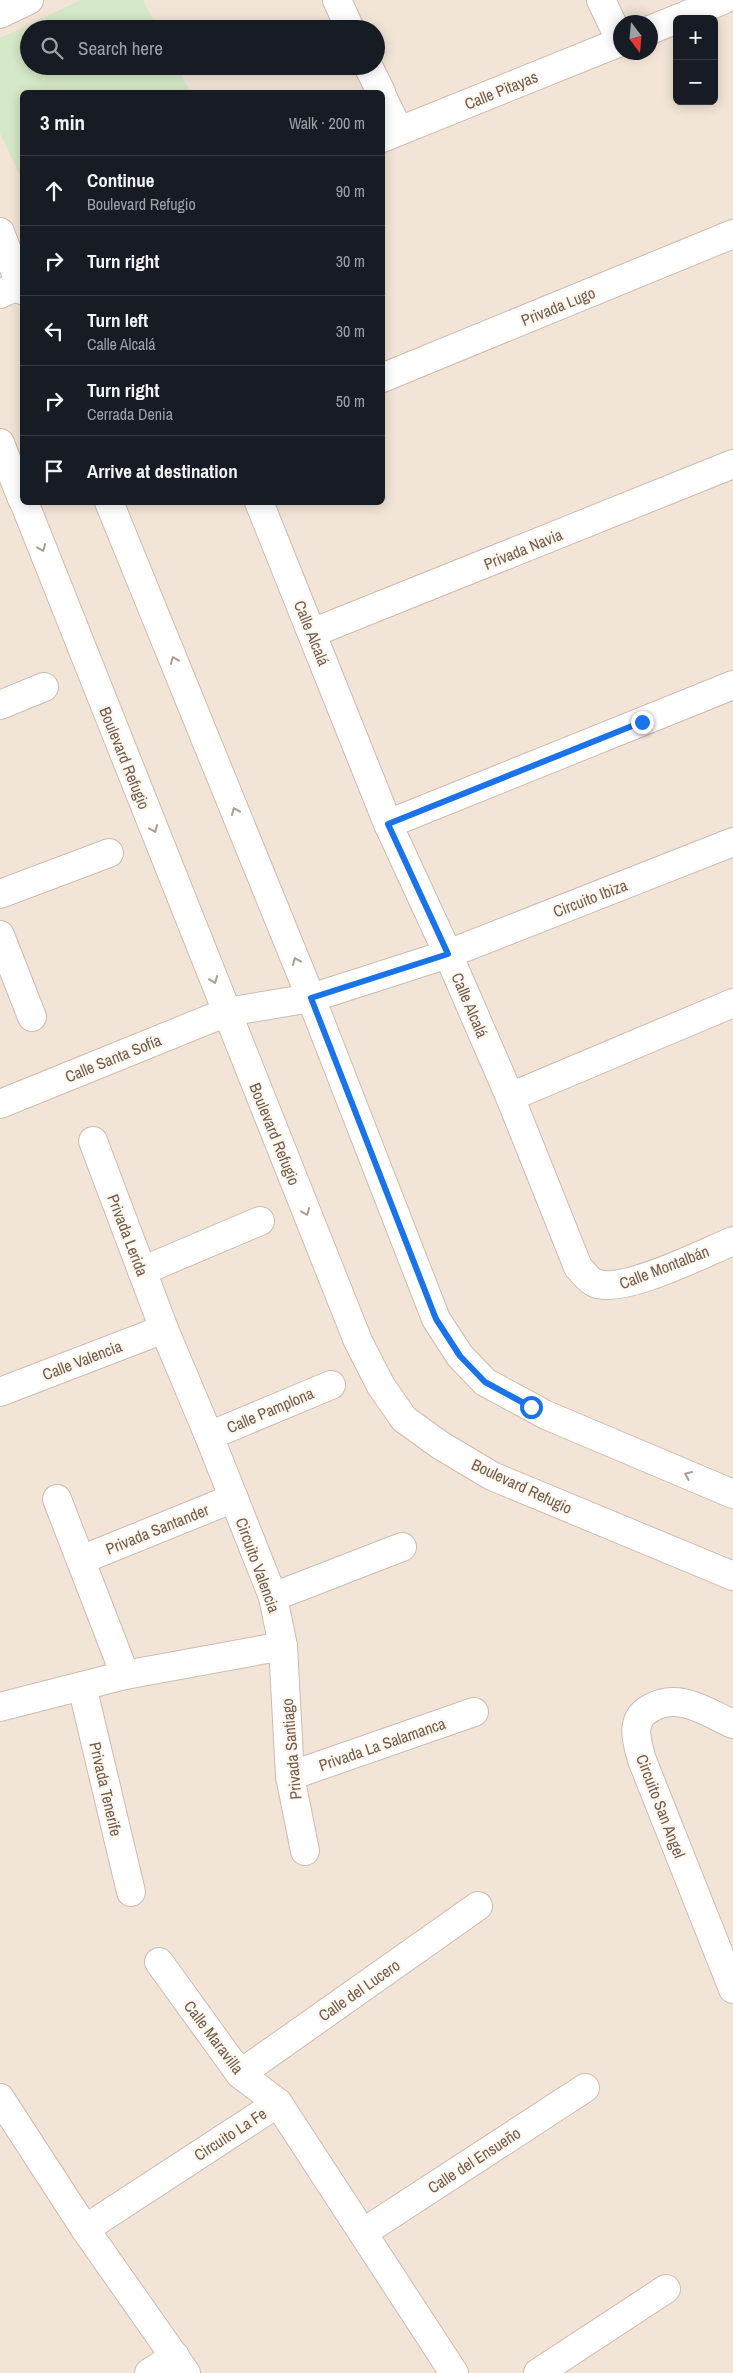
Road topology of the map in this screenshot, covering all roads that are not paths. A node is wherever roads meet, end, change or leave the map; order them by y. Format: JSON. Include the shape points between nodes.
{"nodes":[{"id":1,"x":29,"y":0,"type":"edge"},
{"id":2,"x":337,"y":0,"type":"edge"},
{"id":3,"x":601,"y":0,"type":"edge"},
{"id":4,"x":722,"y":0,"type":"edge"},
{"id":5,"x":0,"y":14,"type":"edge"},
{"id":6,"x":686,"y":15,"type":"edge"},
{"id":7,"x":346,"y":20,"type":"edge"},
{"id":8,"x":673,"y":21,"type":"edge"},
{"id":9,"x":613,"y":26,"type":"edge"},
{"id":10,"x":658,"y":27,"type":"edge"},
{"id":11,"x":613,"y":44,"type":"edge"},
{"id":12,"x":372,"y":75,"type":"edge"},
{"id":13,"x":380,"y":90,"type":"edge"},
{"id":14,"x":385,"y":108,"type":"edge"},
{"id":15,"x":391,"y":135,"type":"edge"},
{"id":16,"x":0,"y":232,"type":"edge"},
{"id":17,"x":733,"y":234,"type":"edge"},
{"id":18,"x":16,"y":288,"type":"edge"},
{"id":19,"x":385,"y":377,"type":"edge"},
{"id":20,"x":0,"y":443,"type":"edge"},
{"id":21,"x":733,"y":464,"type":"edge"},
{"id":22,"x":20,"y":493,"type":"edge"},
{"id":23,"x":25,"y":505,"type":"edge"},
{"id":24,"x":110,"y":505,"type":"edge"},
{"id":25,"x":260,"y":505,"type":"edge"},
{"id":26,"x":312,"y":633,"type":"junction"},
{"id":27,"x":733,"y":685,"type":"edge"},
{"id":28,"x":44,"y":687,"type":"dead end"},
{"id":29,"x":0,"y":705,"type":"edge"},
{"id":30,"x":388,"y":824,"type":"junction"},
{"id":31,"x":733,"y":842,"type":"edge"},
{"id":32,"x":108,"y":853,"type":"dead end"},
{"id":33,"x":0,"y":894,"type":"edge"},
{"id":34,"x":0,"y":935,"type":"edge"},
{"id":35,"x":448,"y":954,"type":"junction"},
{"id":36,"x":311,"y":998,"type":"junction"},
{"id":37,"x":733,"y":1003,"type":"edge"},
{"id":38,"x":227,"y":1012,"type":"junction"},
{"id":39,"x":32,"y":1017,"type":"dead end"},
{"id":40,"x":510,"y":1098,"type":"junction"},
{"id":41,"x":0,"y":1104,"type":"edge"},
{"id":42,"x":93,"y":1141,"type":"dead end"},
{"id":43,"x":260,"y":1221,"type":"dead end"},
{"id":44,"x":733,"y":1241,"type":"edge"},
{"id":45,"x":142,"y":1272,"type":"junction"},
{"id":46,"x":594,"y":1283,"type":"joint"},
{"id":47,"x":164,"y":1329,"type":"junction"},
{"id":48,"x":331,"y":1385,"type":"dead end"},
{"id":49,"x":2,"y":1386,"type":"edge"},
{"id":50,"x":209,"y":1436,"type":"junction"},
{"id":51,"x":733,"y":1494,"type":"edge"},
{"id":52,"x":234,"y":1498,"type":"junction"},
{"id":53,"x":57,"y":1499,"type":"dead end"},
{"id":54,"x":402,"y":1547,"type":"dead end"},
{"id":55,"x":81,"y":1560,"type":"junction"},
{"id":56,"x":733,"y":1576,"type":"edge"},
{"id":57,"x":273,"y":1596,"type":"junction"},
{"id":58,"x":283,"y":1646,"type":"junction"},
{"id":59,"x":125,"y":1676,"type":"junction"},
{"id":60,"x":82,"y":1686,"type":"junction"},
{"id":61,"x":0,"y":1707,"type":"edge"},
{"id":62,"x":474,"y":1712,"type":"dead end"},
{"id":63,"x":733,"y":1724,"type":"edge"},
{"id":64,"x":290,"y":1776,"type":"junction"},
{"id":65,"x":305,"y":1851,"type":"dead end"},
{"id":66,"x":131,"y":1892,"type":"dead end"},
{"id":67,"x":478,"y":1906,"type":"dead end"},
{"id":68,"x":159,"y":1962,"type":"dead end"},
{"id":69,"x":733,"y":1989,"type":"edge"},
{"id":70,"x":240,"y":2074,"type":"junction"},
{"id":71,"x":585,"y":2088,"type":"dead end"},
{"id":72,"x":0,"y":2098,"type":"edge"},
{"id":73,"x":278,"y":2103,"type":"junction"},
{"id":74,"x":85,"y":2229,"type":"junction"},
{"id":75,"x":364,"y":2232,"type":"junction"},
{"id":76,"x":666,"y":2289,"type":"dead end"},
{"id":77,"x":180,"y":2365,"type":"edge"},
{"id":78,"x":149,"y":2373,"type":"edge"},
{"id":79,"x":454,"y":2373,"type":"edge"},
{"id":80,"x":538,"y":2373,"type":"edge"}],
"edges":[{"from":1,"to":5,"type":"street"},
{"from":2,"to":7,"type":"street"},
{"from":3,"to":9,"type":"street"},
{"from":4,"to":6,"type":"street"},
{"from":8,"to":10,"type":"street"},
{"from":11,"to":15,"type":"street","name":"Calle Pitayas"},
{"from":12,"to":13,"type":"street"},
{"from":14,"to":15,"type":"street"},
{"from":16,"to":18,"type":"street"},
{"from":17,"to":19,"type":"street","name":"Privada Lugo"},
{"from":20,"to":22,"type":"street","name":"Boulevard Refugio"},
{"from":21,"to":26,"type":"street","name":"Privada Navia"},
{"from":23,"to":38,"type":"street","name":"Boulevard Refugio","one_way":true},
{"from":36,"to":24,"type":"street","one_way":true},
{"from":25,"to":26,"type":"street","name":"Calle Alcalá"},
{"from":26,"to":30,"type":"street","name":"Calle Alcalá"},
{"from":27,"to":30,"type":"street"},
{"from":28,"to":29,"type":"street"},
{"from":30,"to":35,"type":"street","name":"Calle Alcalá"},
{"from":31,"to":35,"type":"street","name":"Circuito Ibiza"},
{"from":32,"to":33,"type":"street"},
{"from":34,"to":39,"type":"street"},
{"from":35,"to":36,"type":"street","name":"Circuito Ibiza"},
{"from":35,"to":40,"type":"street","name":"Calle Alcalá"},
{"from":36,"to":38,"type":"street","name":"Calle Santa Sofía"},
{"from":51,"to":36,"type":"street","one_way":true,"via":[[546,1415],[485,1382],[460,1356],[436,1319]]},
{"from":37,"to":40,"type":"street"},
{"from":38,"to":41,"type":"street","name":"Calle Santa Sofía"},
{"from":38,"to":56,"type":"street","name":"Boulevard Refugio","one_way":true,"via":[[358,1341],[381,1386],[404,1419],[492,1476]]},
{"from":40,"to":46,"type":"street","name":"Calle Alcalá","via":[[578,1268]]},
{"from":42,"to":45,"type":"street","name":"Privada Lerida"},
{"from":43,"to":45,"type":"street"},
{"from":44,"to":46,"type":"street","name":"Calle Montalbán","via":[[633,1282],[611,1287]]},
{"from":45,"to":47,"type":"street","name":"Privada Lerida"},
{"from":47,"to":49,"type":"street","name":"Calle Valencia"},
{"from":47,"to":50,"type":"street","name":"Circuito Valencia"},
{"from":48,"to":50,"type":"street","name":"Calle Pamplona"},
{"from":50,"to":52,"type":"street","name":"Circuito Valencia"},
{"from":52,"to":55,"type":"street","name":"Privada Santander"},
{"from":52,"to":57,"type":"street","name":"Circuito Valencia"},
{"from":53,"to":55,"type":"street"},
{"from":54,"to":57,"type":"street"},
{"from":55,"to":59,"type":"street"},
{"from":57,"to":58,"type":"street","name":"Circuito Valencia"},
{"from":58,"to":59,"type":"street"},
{"from":58,"to":64,"type":"street","name":"Privada Santiago"},
{"from":59,"to":60,"type":"street"},
{"from":60,"to":61,"type":"street"},
{"from":60,"to":66,"type":"street","name":"Privada Tenerife"},
{"from":62,"to":64,"type":"street","name":"Privada La Salamanca"},
{"from":63,"to":69,"type":"street","name":"Circuito San Angel","via":[[685,1703],[674,1702],[661,1703],[642,1712],[635,1731],[642,1760]]},
{"from":64,"to":65,"type":"street","name":"Privada Santiago"},
{"from":67,"to":70,"type":"street","name":"Calle del Lucero"},
{"from":68,"to":70,"type":"street","name":"Calle Maravilla"},
{"from":70,"to":73,"type":"street","name":"Calle Maravilla"},
{"from":71,"to":75,"type":"street","name":"Calle del Ensueño"},
{"from":72,"to":74,"type":"street"},
{"from":73,"to":74,"type":"street","name":"Circuito La Fe"},
{"from":73,"to":75,"type":"street","name":"Circuito La Fe"},
{"from":74,"to":77,"type":"street"},
{"from":75,"to":79,"type":"street","name":"Circuito La Fe"},
{"from":76,"to":80,"type":"street"},
{"from":77,"to":78,"type":"street"}]}
